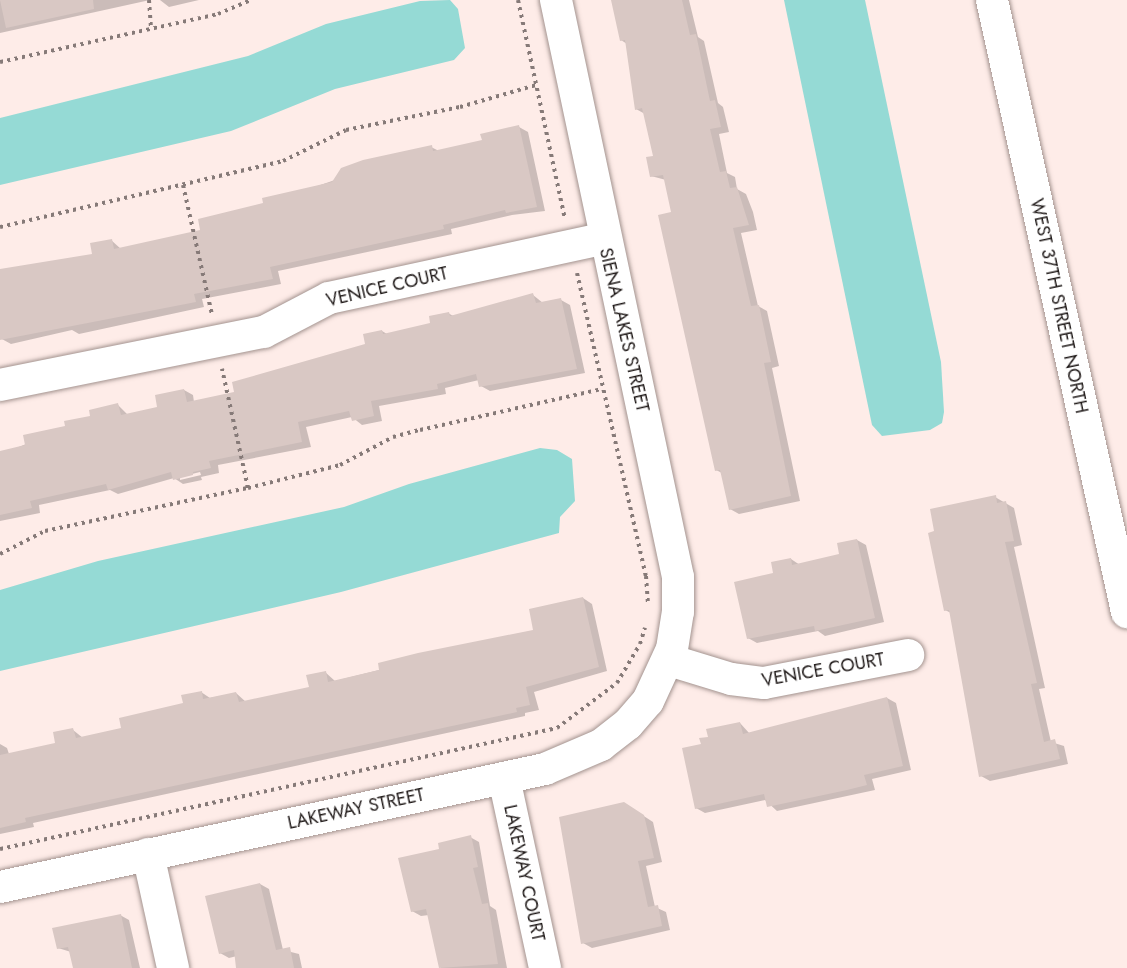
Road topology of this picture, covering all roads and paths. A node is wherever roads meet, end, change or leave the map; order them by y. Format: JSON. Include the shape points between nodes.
{"nodes":[{"id":1,"x":149,"y":0,"type":"edge"},
{"id":2,"x":251,"y":0,"type":"edge"},
{"id":3,"x":518,"y":0,"type":"edge"},
{"id":4,"x":556,"y":0,"type":"edge"},
{"id":5,"x":992,"y":0,"type":"edge"},
{"id":6,"x":150,"y":27,"type":"junction"},
{"id":7,"x":0,"y":62,"type":"edge"},
{"id":8,"x":536,"y":85,"type":"junction"},
{"id":9,"x":183,"y":185,"type":"junction"},
{"id":10,"x":0,"y":227,"type":"edge"},
{"id":11,"x":603,"y":239,"type":"junction"},
{"id":12,"x":571,"y":246,"type":"junction"},
{"id":13,"x":216,"y":342,"type":"junction"},
{"id":14,"x":0,"y":385,"type":"edge"},
{"id":15,"x":602,"y":389,"type":"junction"},
{"id":16,"x":248,"y":488,"type":"junction"},
{"id":17,"x":0,"y":554,"type":"edge"},
{"id":18,"x":1127,"y":612,"type":"edge"},
{"id":19,"x":648,"y":615,"type":"dead end"},
{"id":20,"x":645,"y":625,"type":"dead end"},
{"id":21,"x":909,"y":655,"type":"dead end"},
{"id":22,"x":669,"y":660,"type":"junction"},
{"id":23,"x":504,"y":778,"type":"junction"},
{"id":24,"x":0,"y":849,"type":"edge"},
{"id":25,"x":148,"y":854,"type":"junction"},
{"id":26,"x":0,"y":887,"type":"edge"},
{"id":27,"x":173,"y":968,"type":"edge"},
{"id":28,"x":545,"y":968,"type":"edge"}],
"edges":[{"from":1,"to":6,"type":"path"},
{"from":2,"to":6,"type":"path","via":[[218,14]]},
{"from":3,"to":8,"type":"path"},
{"from":4,"to":11,"type":"street","name":"SIENA LAKES STREET"},
{"from":5,"to":18,"type":"street","name":"WEST 37TH STREET NORTH"},
{"from":6,"to":7,"type":"path"},
{"from":8,"to":9,"type":"path","via":[[460,107],[346,130],[283,161]]},
{"from":8,"to":12,"type":"path"},
{"from":9,"to":10,"type":"path"},
{"from":9,"to":13,"type":"path"},
{"from":11,"to":12,"type":"street","name":"VENICE COURT"},
{"from":11,"to":22,"type":"street","name":"SIENA LAKES STREET","via":[[675,559],[678,612]]},
{"from":12,"to":13,"type":"street","name":"VENICE COURT","via":[[329,298],[264,332]]},
{"from":12,"to":15,"type":"path"},
{"from":13,"to":14,"type":"street","name":"VENICE COURT"},
{"from":13,"to":16,"type":"path"},
{"from":15,"to":16,"type":"path","via":[[393,437],[340,465]]},
{"from":15,"to":19,"type":"path","via":[[646,576]]},
{"from":16,"to":17,"type":"path","via":[[45,531]]},
{"from":20,"to":24,"type":"path","via":[[640,644],[617,683],[557,728]]},
{"from":21,"to":22,"type":"street","name":"VENICE COURT","via":[[764,683],[731,680]]},
{"from":22,"to":23,"type":"street","name":"LAKEWAY STREET","via":[[648,701],[616,735],[574,759]]},
{"from":23,"to":25,"type":"street","name":"LAKEWAY STREET"},
{"from":23,"to":28,"type":"street","name":"LAKEWAY COURT"},
{"from":25,"to":26,"type":"street","name":"LAKEWAY STREET"},
{"from":25,"to":27,"type":"street"}]}
